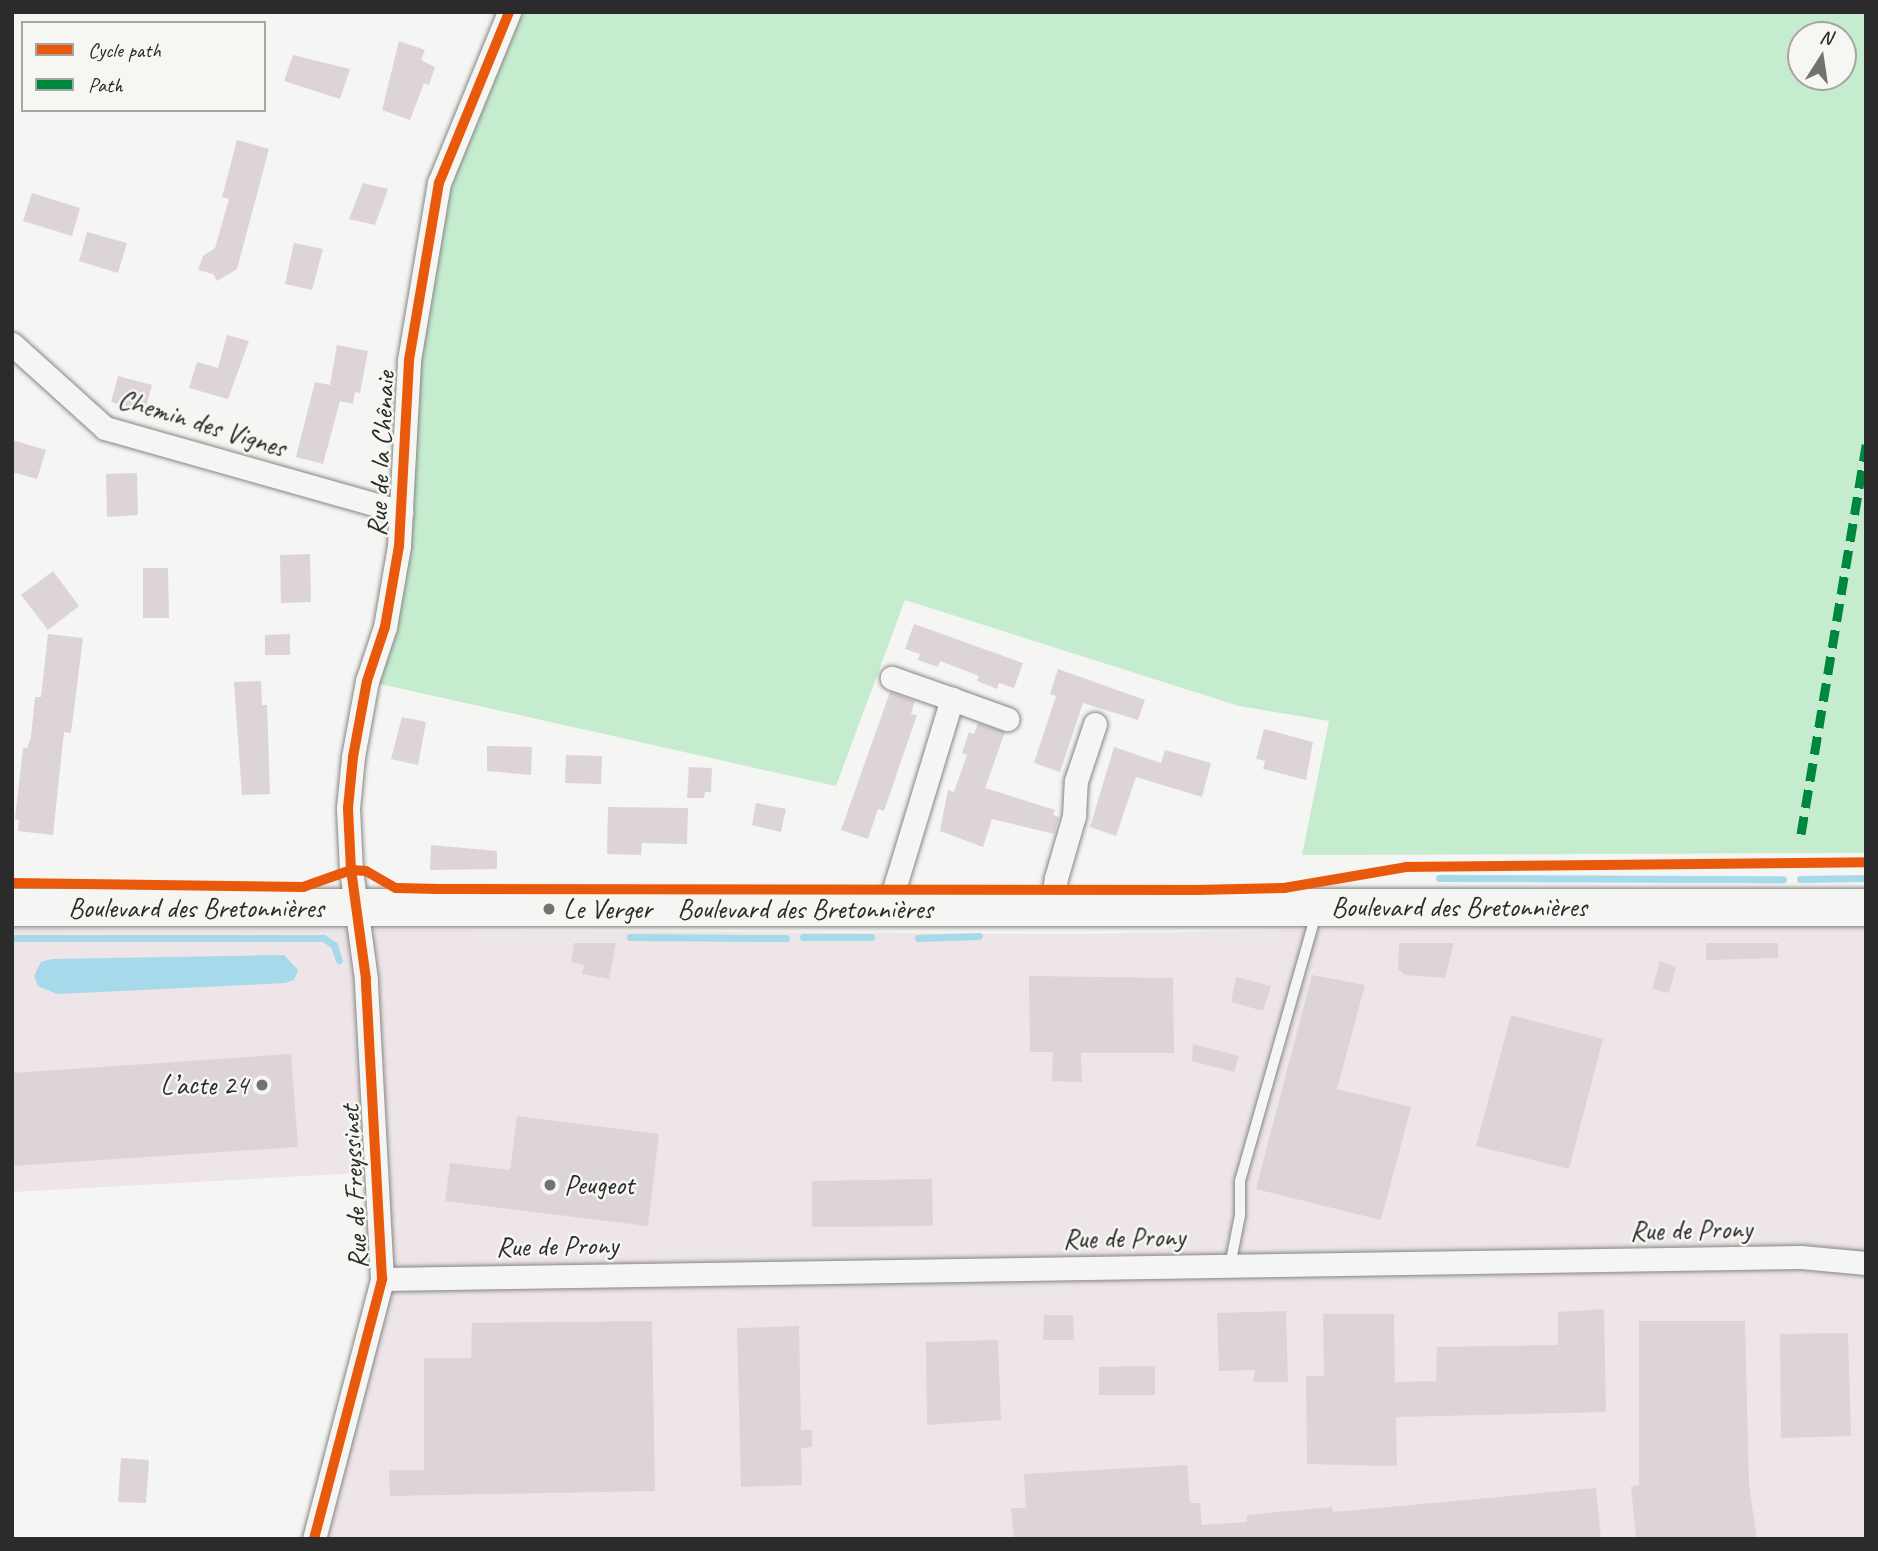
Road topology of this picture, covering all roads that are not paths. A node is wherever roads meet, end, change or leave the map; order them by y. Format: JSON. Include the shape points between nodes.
{"nodes":[{"id":1,"x":509,"y":12,"type":"edge"},
{"id":2,"x":12,"y":344,"type":"edge"},
{"id":3,"x":401,"y":512,"type":"junction"},
{"id":4,"x":892,"y":678,"type":"dead end"},
{"id":5,"x":952,"y":699,"type":"junction"},
{"id":6,"x":1007,"y":719,"type":"dead end"},
{"id":7,"x":1095,"y":724,"type":"dead end"},
{"id":8,"x":12,"y":907,"type":"edge"},
{"id":9,"x":1866,"y":907,"type":"edge"},
{"id":10,"x":1318,"y":908,"type":"junction"},
{"id":11,"x":358,"y":909,"type":"junction"},
{"id":12,"x":888,"y":909,"type":"junction"},
{"id":13,"x":1052,"y":909,"type":"junction"},
{"id":14,"x":1866,"y":1264,"type":"edge"},
{"id":15,"x":1230,"y":1266,"type":"junction"},
{"id":16,"x":382,"y":1279,"type":"junction"},
{"id":17,"x":314,"y":1539,"type":"edge"}],
"edges":[{"from":1,"to":3,"type":"street","name":"Rue de la Chênaie","via":[[439,183],[409,360]]},
{"from":2,"to":3,"type":"street","name":"Chemin des Vignes","via":[[105,428]]},
{"from":3,"to":11,"type":"street","name":"Rue de la Chênaie","via":[[385,628],[364,692],[353,757],[348,808]]},
{"from":4,"to":5,"type":"street"},
{"from":5,"to":6,"type":"street"},
{"from":5,"to":12,"type":"street"},
{"from":7,"to":13,"type":"street","via":[[1076,781],[1074,816]]},
{"from":8,"to":11,"type":"main road","name":"Boulevard des Bretonnières"},
{"from":9,"to":10,"type":"main road","name":"Boulevard des Bretonnières"},
{"from":10,"to":13,"type":"main road","name":"Boulevard des Bretonnières"},
{"from":10,"to":15,"type":"lane","via":[[1240,1181],[1240,1215]]},
{"from":11,"to":12,"type":"main road","name":"Boulevard des Bretonnières"},
{"from":11,"to":16,"type":"street","name":"Rue de Freyssinet"},
{"from":12,"to":13,"type":"main road","name":"Boulevard des Bretonnières"},
{"from":14,"to":15,"type":"street","name":"Rue de Prony","via":[[1801,1257]]},
{"from":15,"to":16,"type":"street","name":"Rue de Prony"},
{"from":16,"to":17,"type":"street","name":"Rue de Freyssinet"}]}
